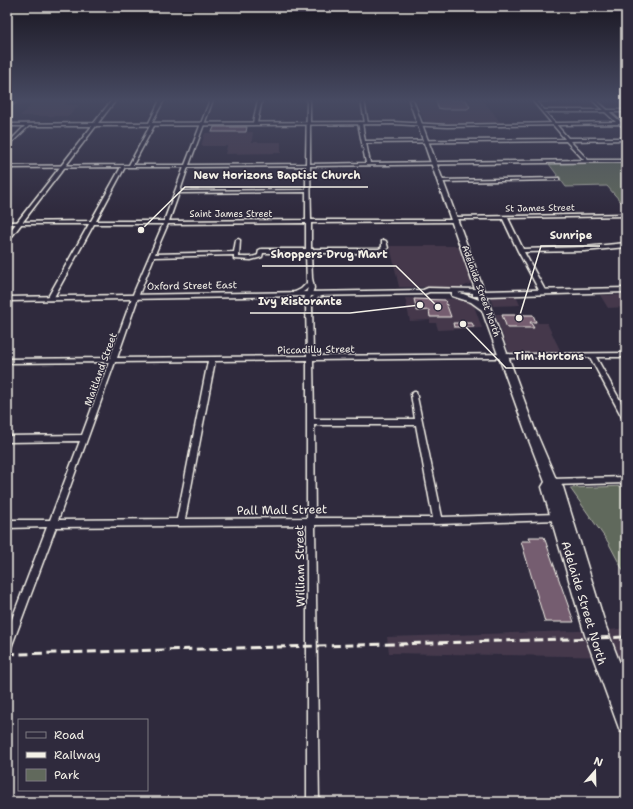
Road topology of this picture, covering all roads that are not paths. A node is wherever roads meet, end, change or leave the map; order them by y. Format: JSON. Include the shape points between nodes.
{"nodes":[{"id":1,"x":15,"y":138,"type":"edge"},
{"id":2,"x":85,"y":138,"type":"edge"},
{"id":3,"x":143,"y":138,"type":"edge"},
{"id":4,"x":197,"y":138,"type":"edge"},
{"id":5,"x":309,"y":138,"type":"edge"},
{"id":6,"x":362,"y":138,"type":"edge"},
{"id":7,"x":425,"y":138,"type":"edge"},
{"id":8,"x":626,"y":139,"type":"edge"},
{"id":9,"x":567,"y":140,"type":"junction"},
{"id":10,"x":363,"y":142,"type":"junction"},
{"id":11,"x":427,"y":142,"type":"junction"},
{"id":12,"x":7,"y":146,"type":"edge"},
{"id":13,"x":626,"y":161,"type":"edge"},
{"id":14,"x":587,"y":162,"type":"junction"},
{"id":15,"x":435,"y":164,"type":"junction"},
{"id":16,"x":309,"y":165,"type":"junction"},
{"id":17,"x":368,"y":165,"type":"junction"},
{"id":18,"x":7,"y":166,"type":"edge"},
{"id":19,"x":63,"y":166,"type":"junction"},
{"id":20,"x":127,"y":166,"type":"junction"},
{"id":21,"x":186,"y":166,"type":"junction"},
{"id":22,"x":558,"y":179,"type":"dead end"},
{"id":23,"x":441,"y":181,"type":"junction"},
{"id":24,"x":309,"y":191,"type":"junction"},
{"id":25,"x":177,"y":192,"type":"junction"},
{"id":26,"x":626,"y":215,"type":"edge"},
{"id":27,"x":505,"y":217,"type":"junction"},
{"id":28,"x":455,"y":219,"type":"junction"},
{"id":29,"x":166,"y":222,"type":"junction"},
{"id":30,"x":309,"y":222,"type":"junction"},
{"id":31,"x":19,"y":223,"type":"junction"},
{"id":32,"x":92,"y":223,"type":"junction"},
{"id":33,"x":7,"y":224,"type":"edge"},
{"id":34,"x":7,"y":239,"type":"edge"},
{"id":35,"x":238,"y":240,"type":"dead end"},
{"id":36,"x":384,"y":241,"type":"dead end"},
{"id":37,"x":626,"y":244,"type":"edge"},
{"id":38,"x":309,"y":251,"type":"junction"},
{"id":39,"x":521,"y":251,"type":"junction"},
{"id":40,"x":236,"y":253,"type":"junction"},
{"id":41,"x":152,"y":256,"type":"junction"},
{"id":42,"x":309,"y":284,"type":"junction"},
{"id":43,"x":626,"y":290,"type":"edge"},
{"id":44,"x":424,"y":292,"type":"junction"},
{"id":45,"x":543,"y":292,"type":"junction"},
{"id":46,"x":481,"y":293,"type":"junction"},
{"id":47,"x":294,"y":294,"type":"junction"},
{"id":48,"x":310,"y":294,"type":"junction"},
{"id":49,"x":324,"y":294,"type":"junction"},
{"id":50,"x":455,"y":294,"type":"junction"},
{"id":51,"x":136,"y":297,"type":"junction"},
{"id":52,"x":7,"y":299,"type":"edge"},
{"id":53,"x":50,"y":299,"type":"junction"},
{"id":54,"x":309,"y":304,"type":"junction"},
{"id":55,"x":487,"y":309,"type":"junction"},
{"id":56,"x":504,"y":356,"type":"junction"},
{"id":57,"x":592,"y":356,"type":"junction"},
{"id":58,"x":626,"y":356,"type":"edge"},
{"id":59,"x":212,"y":359,"type":"junction"},
{"id":60,"x":310,"y":359,"type":"junction"},
{"id":61,"x":113,"y":360,"type":"junction"},
{"id":62,"x":7,"y":361,"type":"edge"},
{"id":63,"x":414,"y":394,"type":"dead end"},
{"id":64,"x":626,"y":417,"type":"edge"},
{"id":65,"x":310,"y":422,"type":"junction"},
{"id":66,"x":419,"y":422,"type":"junction"},
{"id":67,"x":85,"y":438,"type":"junction"},
{"id":68,"x":7,"y":439,"type":"edge"},
{"id":69,"x":626,"y":480,"type":"edge"},
{"id":70,"x":551,"y":482,"type":"junction"},
{"id":71,"x":558,"y":517,"type":"junction"},
{"id":72,"x":438,"y":521,"type":"junction"},
{"id":73,"x":311,"y":522,"type":"junction"},
{"id":74,"x":180,"y":523,"type":"junction"},
{"id":75,"x":7,"y":524,"type":"edge"},
{"id":76,"x":52,"y":524,"type":"junction"},
{"id":77,"x":7,"y":645,"type":"edge"},
{"id":78,"x":626,"y":699,"type":"edge"},
{"id":79,"x":626,"y":725,"type":"edge"},
{"id":80,"x":313,"y":802,"type":"edge"}],
"edges":[{"from":1,"to":12,"type":"street"},
{"from":2,"to":19,"type":"street"},
{"from":3,"to":20,"type":"street"},
{"from":4,"to":21,"type":"street","name":"Maitland Street"},
{"from":5,"to":16,"type":"street","name":"William Street"},
{"from":6,"to":10,"type":"street"},
{"from":7,"to":11,"type":"main road","name":"Adelaide Street North"},
{"from":8,"to":9,"type":"street"},
{"from":9,"to":11,"type":"street"},
{"from":9,"to":14,"type":"street"},
{"from":10,"to":11,"type":"street"},
{"from":10,"to":17,"type":"street"},
{"from":11,"to":15,"type":"main road","name":"Adelaide Street North"},
{"from":13,"to":14,"type":"street"},
{"from":14,"to":15,"type":"street"},
{"from":15,"to":17,"type":"street"},
{"from":15,"to":23,"type":"main road","name":"Adelaide Street North"},
{"from":16,"to":17,"type":"street"},
{"from":16,"to":21,"type":"street"},
{"from":16,"to":24,"type":"street","name":"William Street"},
{"from":18,"to":19,"type":"street"},
{"from":19,"to":20,"type":"street"},
{"from":19,"to":31,"type":"street"},
{"from":20,"to":21,"type":"street"},
{"from":20,"to":32,"type":"street"},
{"from":21,"to":25,"type":"street","name":"Maitland Street"},
{"from":22,"to":23,"type":"street"},
{"from":23,"to":28,"type":"main road","name":"Adelaide Street North"},
{"from":24,"to":25,"type":"street"},
{"from":24,"to":30,"type":"street","name":"William Street"},
{"from":25,"to":29,"type":"street","name":"Maitland Street"},
{"from":26,"to":27,"type":"street","name":"St James Street"},
{"from":27,"to":28,"type":"street","name":"St James Street"},
{"from":27,"to":39,"type":"street"},
{"from":28,"to":30,"type":"street","name":"Saint James Street"},
{"from":28,"to":46,"type":"main road","name":"Adelaide Street North"},
{"from":29,"to":30,"type":"street","name":"Saint James Street"},
{"from":29,"to":32,"type":"street","name":"Saint James Street"},
{"from":29,"to":41,"type":"street","name":"Maitland Street"},
{"from":30,"to":38,"type":"street","name":"William Street"},
{"from":31,"to":32,"type":"street","name":"Saint James Street"},
{"from":31,"to":33,"type":"street","name":"Saint James Street"},
{"from":31,"to":34,"type":"street"},
{"from":32,"to":53,"type":"street"},
{"from":35,"to":40,"type":"street"},
{"from":36,"to":38,"type":"street","via":[[386,248],[380,251]]},
{"from":37,"to":39,"type":"street","via":[[585,249]]},
{"from":38,"to":40,"type":"street","via":[[261,251],[256,259],[236,258]]},
{"from":38,"to":42,"type":"street","name":"William Street"},
{"from":39,"to":45,"type":"street"},
{"from":40,"to":41,"type":"street"},
{"from":41,"to":51,"type":"street","name":"Maitland Street"},
{"from":42,"to":47,"type":"street"},
{"from":42,"to":48,"type":"street","name":"William Street"},
{"from":43,"to":45,"type":"main road","name":"Oxford Street East"},
{"from":44,"to":46,"type":"main road","name":"Oxford Street East","via":[[470,290]]},
{"from":44,"to":49,"type":"main road","name":"Oxford Street East"},
{"from":44,"to":50,"type":"main road","name":"Oxford Street East"},
{"from":45,"to":46,"type":"main road","name":"Oxford Street East"},
{"from":46,"to":50,"type":"main road","name":"Oxford Street East"},
{"from":46,"to":55,"type":"main road","name":"Adelaide Street North"},
{"from":47,"to":48,"type":"main road","name":"Oxford Street East"},
{"from":47,"to":51,"type":"main road","name":"Oxford Street East"},
{"from":48,"to":49,"type":"main road","name":"Oxford Street East"},
{"from":48,"to":54,"type":"street","name":"William Street","via":[[307,299]]},
{"from":49,"to":54,"type":"street","via":[[315,297]]},
{"from":50,"to":55,"type":"main road","via":[[472,299]]},
{"from":51,"to":53,"type":"main road","name":"Oxford Street East"},
{"from":51,"to":61,"type":"street","name":"Maitland Street"},
{"from":52,"to":53,"type":"main road","name":"Oxford Street East"},
{"from":54,"to":60,"type":"street","name":"William Street"},
{"from":55,"to":56,"type":"main road","name":"Adelaide Street North"},
{"from":56,"to":57,"type":"street","name":"Piccadilly Street"},
{"from":56,"to":60,"type":"street","name":"Piccadilly Street"},
{"from":56,"to":70,"type":"main road","name":"Adelaide Street North"},
{"from":57,"to":58,"type":"street","name":"Piccadilly Street"},
{"from":57,"to":64,"type":"street"},
{"from":59,"to":60,"type":"street","name":"Piccadilly Street"},
{"from":59,"to":61,"type":"street","name":"Piccadilly Street"},
{"from":59,"to":74,"type":"street"},
{"from":60,"to":65,"type":"street","name":"William Street"},
{"from":61,"to":62,"type":"street","name":"Piccadilly Street"},
{"from":61,"to":67,"type":"street","name":"Maitland Street"},
{"from":63,"to":66,"type":"street"},
{"from":65,"to":66,"type":"street"},
{"from":65,"to":73,"type":"street","name":"William Street"},
{"from":66,"to":72,"type":"street"},
{"from":67,"to":68,"type":"street"},
{"from":67,"to":76,"type":"street","name":"Maitland Street"},
{"from":69,"to":70,"type":"street"},
{"from":70,"to":71,"type":"main road","name":"Adelaide Street North","via":[[548,487]]},
{"from":70,"to":78,"type":"main road","name":"Adelaide Street North","via":[[557,487],[599,627]]},
{"from":71,"to":72,"type":"street","name":"Pall Mall Street"},
{"from":71,"to":79,"type":"main road","name":"Adelaide Street North","via":[[592,635]]},
{"from":72,"to":73,"type":"street","name":"Pall Mall Street"},
{"from":73,"to":74,"type":"street","name":"Pall Mall Street"},
{"from":73,"to":80,"type":"street","name":"William Street"},
{"from":74,"to":76,"type":"street","name":"Pall Mall Street"},
{"from":75,"to":76,"type":"street","name":"Pall Mall Street"},
{"from":76,"to":77,"type":"street","name":"Maitland Street"}]}
